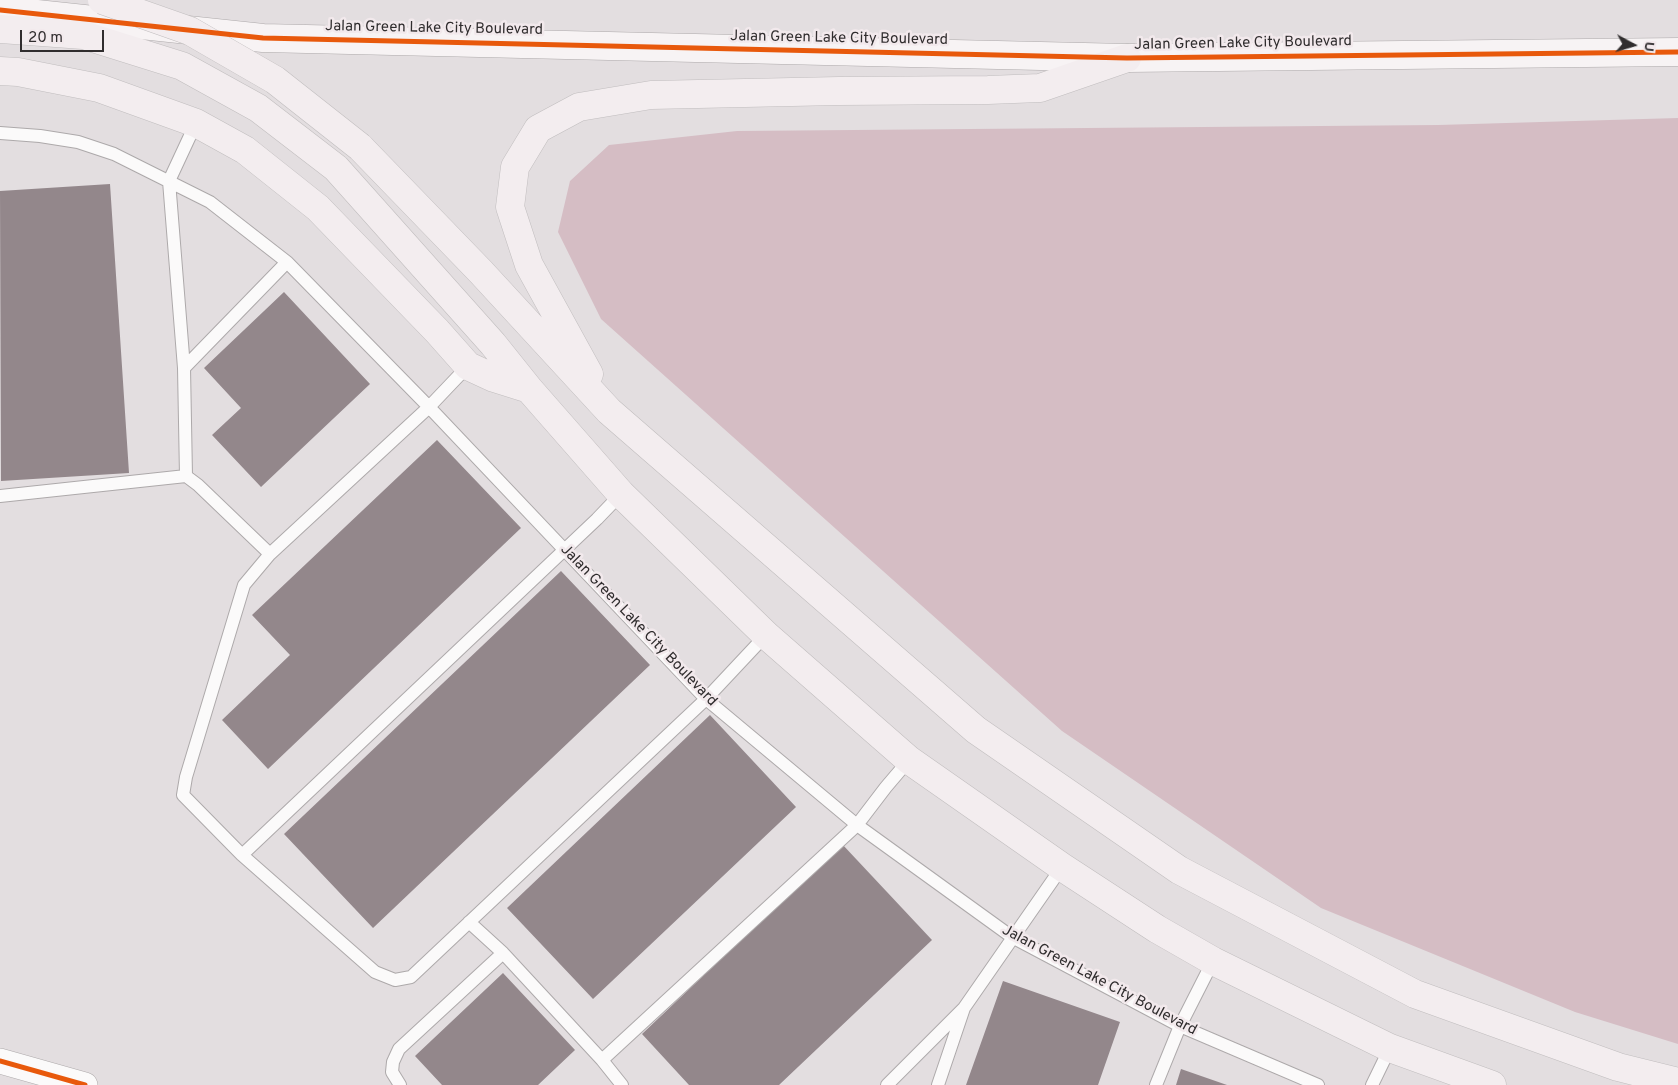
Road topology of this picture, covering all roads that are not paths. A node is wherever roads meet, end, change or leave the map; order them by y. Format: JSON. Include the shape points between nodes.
{"nodes":[{"id":1,"x":102,"y":0,"type":"edge"},
{"id":2,"x":0,"y":10,"type":"edge"},
{"id":3,"x":0,"y":29,"type":"edge"},
{"id":4,"x":1678,"y":52,"type":"edge"},
{"id":5,"x":1127,"y":58,"type":"junction"},
{"id":6,"x":0,"y":71,"type":"edge"},
{"id":7,"x":196,"y":122,"type":"junction"},
{"id":8,"x":0,"y":133,"type":"edge"},
{"id":9,"x":169,"y":180,"type":"junction"},
{"id":10,"x":287,"y":262,"type":"junction"},
{"id":11,"x":468,"y":366,"type":"junction"},
{"id":12,"x":184,"y":368,"type":"junction"},
{"id":13,"x":529,"y":389,"type":"junction"},
{"id":14,"x":429,"y":407,"type":"junction"},
{"id":15,"x":609,"y":411,"type":"junction"},
{"id":16,"x":186,"y":476,"type":"junction"},
{"id":17,"x":621,"y":494,"type":"junction"},
{"id":18,"x":0,"y":496,"type":"edge"},
{"id":19,"x":564,"y":549,"type":"junction"},
{"id":20,"x":270,"y":554,"type":"junction"},
{"id":21,"x":766,"y":635,"type":"junction"},
{"id":22,"x":706,"y":699,"type":"junction"},
{"id":23,"x":909,"y":760,"type":"junction"},
{"id":24,"x":856,"y":825,"type":"junction"},
{"id":25,"x":242,"y":855,"type":"junction"},
{"id":26,"x":1062,"y":867,"type":"junction"},
{"id":27,"x":469,"y":922,"type":"junction"},
{"id":28,"x":1012,"y":937,"type":"junction"},
{"id":29,"x":503,"y":953,"type":"junction"},
{"id":30,"x":1213,"y":962,"type":"junction"},
{"id":31,"x":964,"y":1008,"type":"junction"},
{"id":32,"x":1180,"y":1026,"type":"junction"},
{"id":33,"x":1390,"y":1048,"type":"junction"},
{"id":34,"x":602,"y":1060,"type":"junction"},
{"id":35,"x":0,"y":1061,"type":"edge"},
{"id":36,"x":1678,"y":1082,"type":"edge"},
{"id":37,"x":84,"y":1085,"type":"edge"},
{"id":38,"x":400,"y":1085,"type":"edge"},
{"id":39,"x":622,"y":1085,"type":"edge"},
{"id":40,"x":887,"y":1085,"type":"edge"},
{"id":41,"x":938,"y":1085,"type":"edge"},
{"id":42,"x":1156,"y":1085,"type":"edge"},
{"id":43,"x":1318,"y":1085,"type":"edge"},
{"id":44,"x":1372,"y":1085,"type":"edge"},
{"id":45,"x":1492,"y":1085,"type":"edge"}],
"edges":[{"from":1,"to":15,"type":"main road","bridge":true,"via":[[190,31],[275,80],[360,147]]},
{"from":2,"to":5,"type":"street","name":"Jalan Green Lake City Boulevard","via":[[263,38]]},
{"from":3,"to":13,"type":"main road","via":[[83,35],[182,66],[258,108],[336,168]]},
{"from":4,"to":5,"type":"street","name":"Jalan Green Lake City Boulevard"},
{"from":5,"to":15,"type":"main road","via":[[1040,88],[652,95],[579,108],[538,129],[515,167],[510,207],[529,265]]},
{"from":6,"to":7,"type":"main road","via":[[99,88]]},
{"from":7,"to":9,"type":"lane"},
{"from":7,"to":11,"type":"main road","via":[[245,150],[318,208]]},
{"from":8,"to":9,"type":"lane","name":"Jalan Green Lake City Boulevard","via":[[78,142],[114,154]]},
{"from":9,"to":10,"type":"lane","name":"Jalan Green Lake City Boulevard","via":[[210,202]]},
{"from":9,"to":12,"type":"lane"},
{"from":10,"to":12,"type":"lane"},
{"from":10,"to":14,"type":"lane","name":"Jalan Green Lake City Boulevard"},
{"from":11,"to":13,"type":"main road"},
{"from":11,"to":14,"type":"lane"},
{"from":12,"to":16,"type":"lane"},
{"from":13,"to":17,"type":"main road"},
{"from":14,"to":19,"type":"lane","name":"Jalan Green Lake City Boulevard"},
{"from":14,"to":20,"type":"lane"},
{"from":15,"to":36,"type":"main road","via":[[976,730],[1179,870],[1415,994],[1618,1067]]},
{"from":16,"to":18,"type":"lane"},
{"from":16,"to":20,"type":"lane"},
{"from":17,"to":19,"type":"lane"},
{"from":17,"to":21,"type":"main road"},
{"from":19,"to":22,"type":"lane","name":"Jalan Green Lake City Boulevard"},
{"from":19,"to":25,"type":"lane"},
{"from":20,"to":25,"type":"lane","via":[[244,585],[183,795]]},
{"from":21,"to":22,"type":"lane"},
{"from":21,"to":23,"type":"main road"},
{"from":22,"to":24,"type":"lane","name":"Jalan Green Lake City Boulevard"},
{"from":22,"to":27,"type":"lane"},
{"from":23,"to":24,"type":"lane"},
{"from":23,"to":26,"type":"main road"},
{"from":24,"to":28,"type":"lane","name":"Jalan Green Lake City Boulevard"},
{"from":24,"to":34,"type":"lane"},
{"from":25,"to":27,"type":"lane","via":[[375,972],[394,980],[411,976]]},
{"from":26,"to":28,"type":"lane"},
{"from":26,"to":30,"type":"main road"},
{"from":27,"to":29,"type":"lane"},
{"from":28,"to":31,"type":"lane"},
{"from":28,"to":32,"type":"lane","name":"Jalan Green Lake City Boulevard"},
{"from":29,"to":34,"type":"lane"},
{"from":29,"to":38,"type":"lane","via":[[399,1049],[392,1072]]},
{"from":30,"to":32,"type":"lane"},
{"from":30,"to":33,"type":"main road"},
{"from":31,"to":40,"type":"lane"},
{"from":31,"to":41,"type":"lane"},
{"from":32,"to":42,"type":"lane"},
{"from":32,"to":43,"type":"lane","name":"Jalan Green Lake City Boulevard"},
{"from":33,"to":44,"type":"lane"},
{"from":33,"to":45,"type":"main road"},
{"from":34,"to":39,"type":"lane"},
{"from":35,"to":37,"type":"street"}]}
